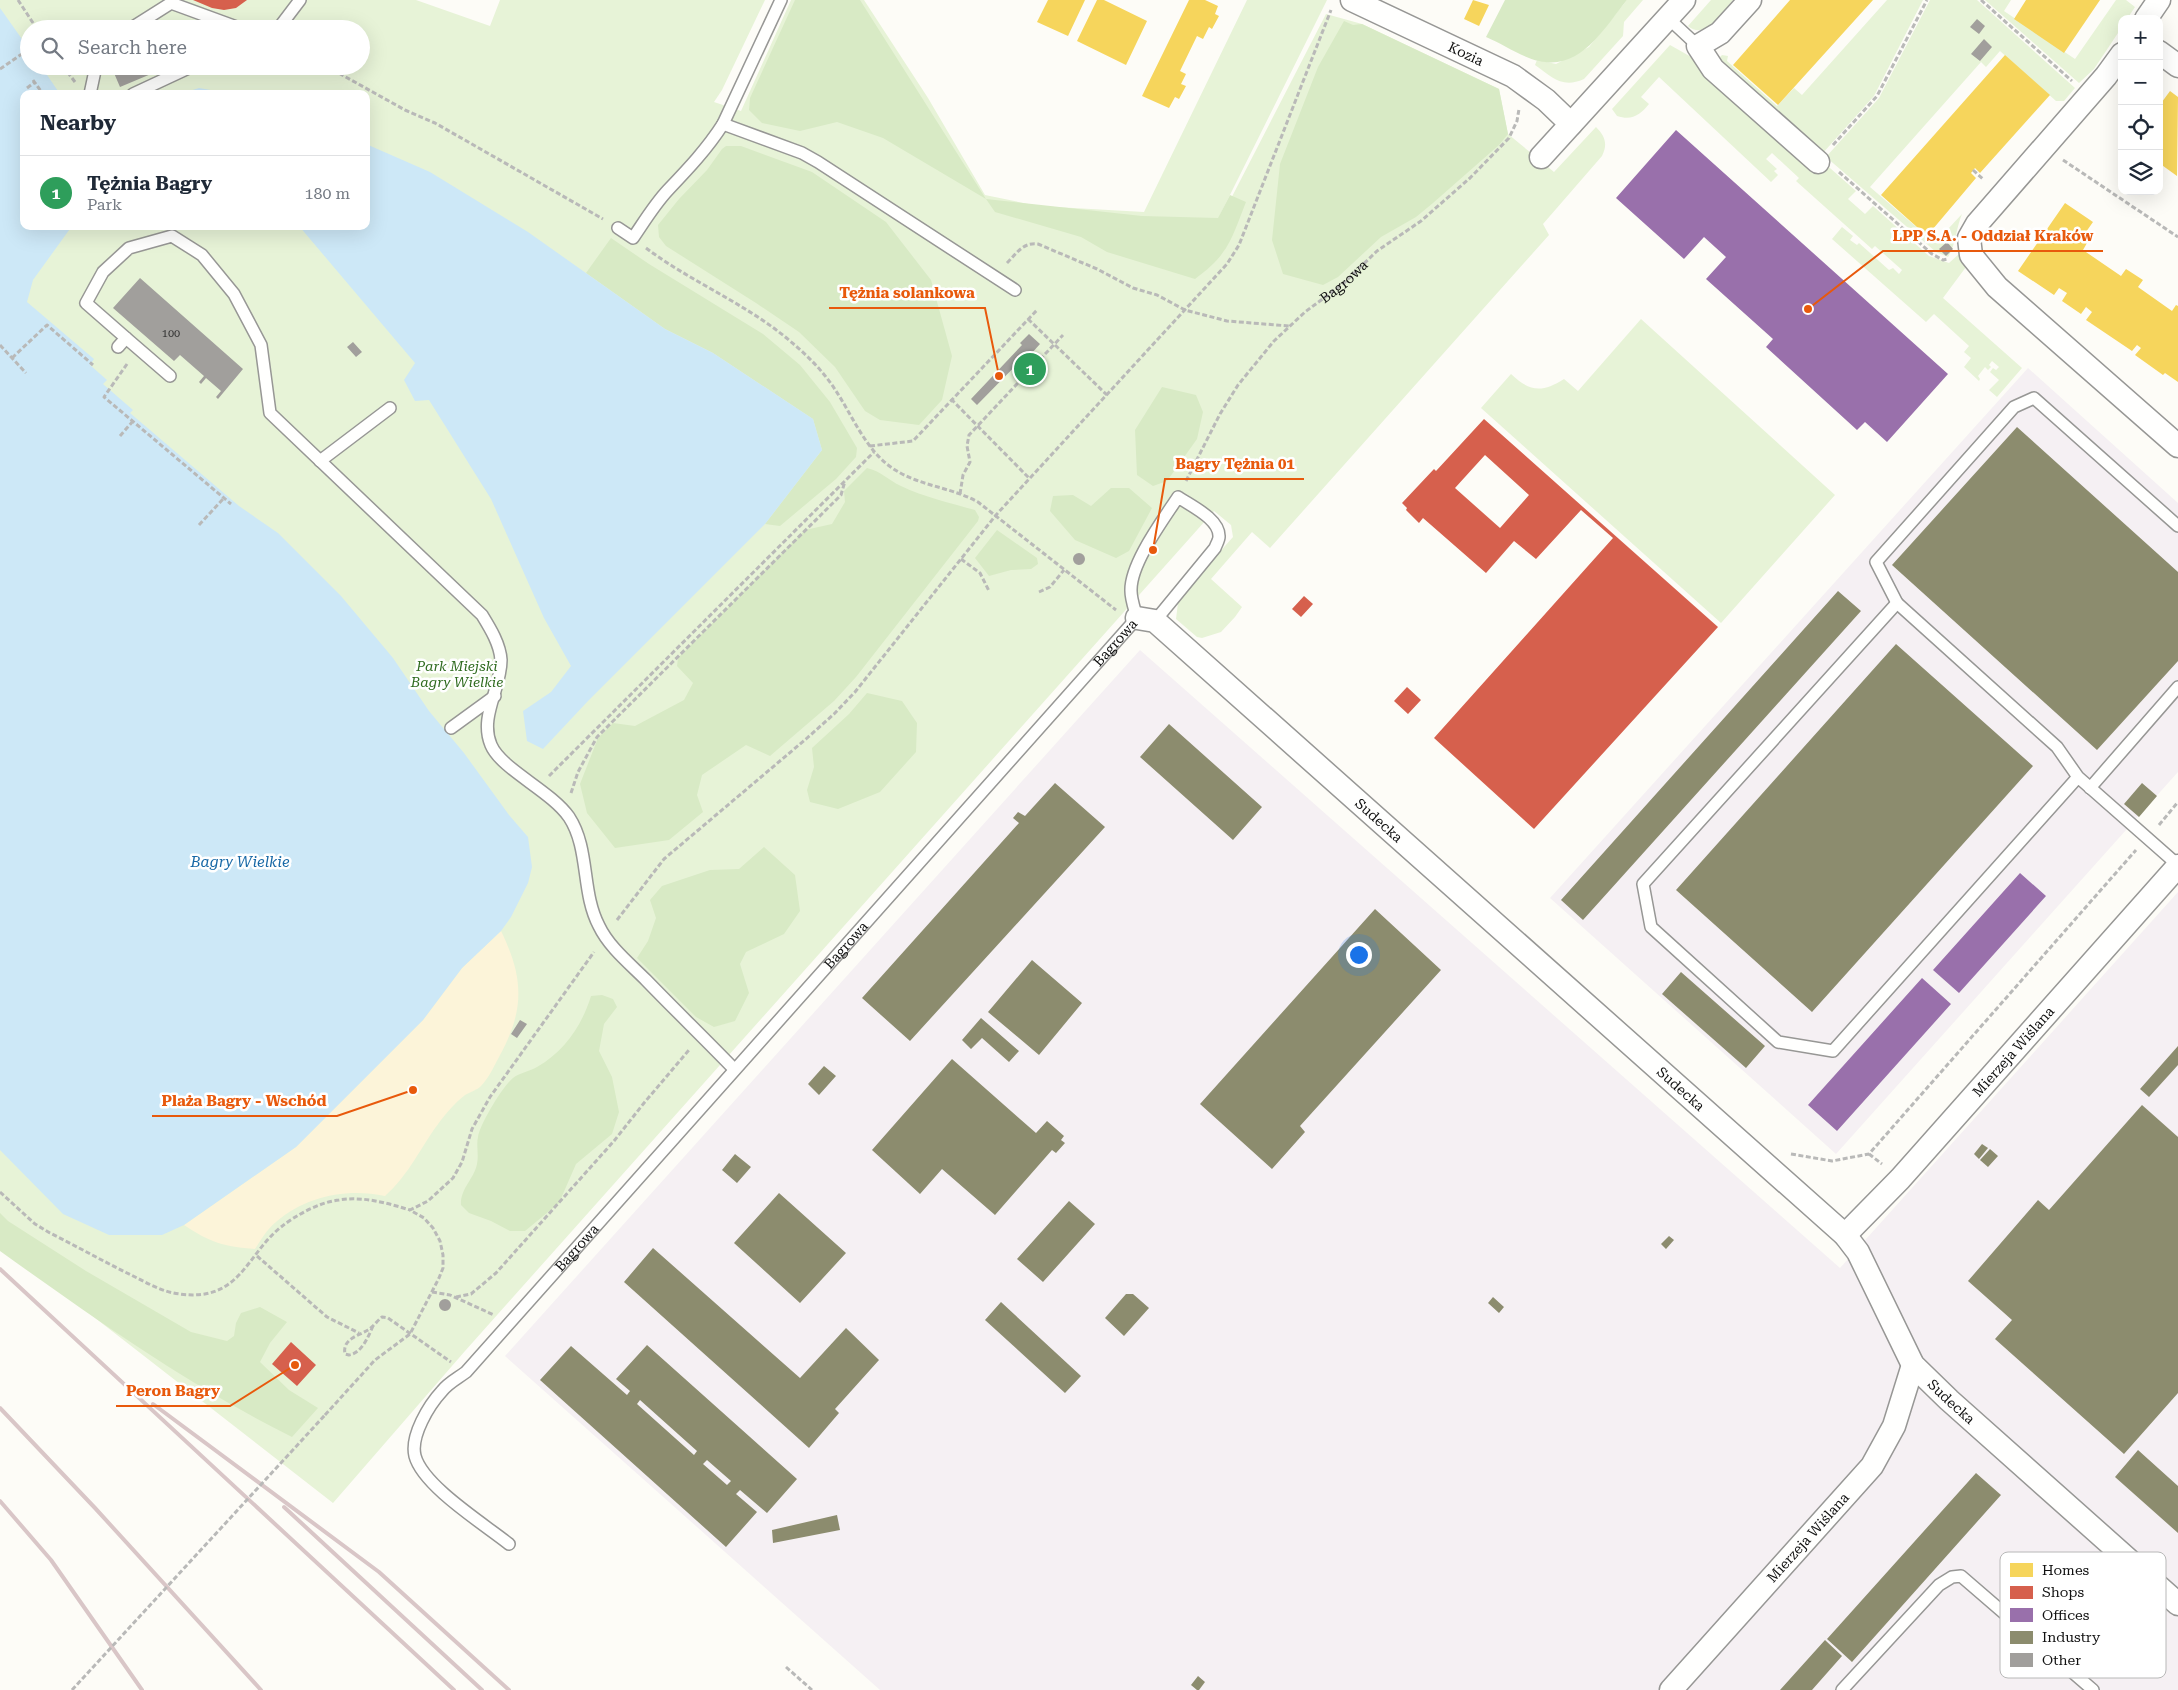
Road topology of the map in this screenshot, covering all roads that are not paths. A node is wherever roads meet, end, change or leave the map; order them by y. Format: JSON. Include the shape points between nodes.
{"nodes":[{"id":1,"x":300,"y":0,"type":"edge"},
{"id":2,"x":781,"y":0,"type":"edge"},
{"id":3,"x":1684,"y":0,"type":"edge"},
{"id":4,"x":1750,"y":0,"type":"edge"},
{"id":5,"x":2159,"y":0,"type":"edge"},
{"id":6,"x":1342,"y":4,"type":"edge"},
{"id":7,"x":2149,"y":15,"type":"edge"},
{"id":8,"x":1668,"y":18,"type":"junction"},
{"id":9,"x":144,"y":20,"type":"edge"},
{"id":10,"x":217,"y":20,"type":"edge"},
{"id":11,"x":285,"y":20,"type":"edge"},
{"id":12,"x":1698,"y":46,"type":"junction"},
{"id":13,"x":2163,"y":55,"type":"edge"},
{"id":14,"x":2118,"y":60,"type":"edge"},
{"id":15,"x":2178,"y":66,"type":"edge"},
{"id":16,"x":94,"y":75,"type":"edge"},
{"id":17,"x":174,"y":75,"type":"edge"},
{"id":18,"x":91,"y":90,"type":"edge"},
{"id":19,"x":142,"y":90,"type":"edge"},
{"id":20,"x":723,"y":124,"type":"junction"},
{"id":21,"x":1571,"y":124,"type":"junction"},
{"id":22,"x":1541,"y":157,"type":"dead end"},
{"id":23,"x":1828,"y":161,"type":"road end"},
{"id":24,"x":618,"y":228,"type":"road end"},
{"id":25,"x":1015,"y":290,"type":"dead end"},
{"id":26,"x":126,"y":338,"type":"junction"},
{"id":27,"x":118,"y":347,"type":"dead end"},
{"id":28,"x":170,"y":376,"type":"dead end"},
{"id":29,"x":390,"y":408,"type":"dead end"},
{"id":30,"x":2178,"y":446,"type":"edge"},
{"id":31,"x":320,"y":461,"type":"junction"},
{"id":32,"x":2178,"y":526,"type":"edge"},
{"id":33,"x":1897,"y":603,"type":"junction"},
{"id":34,"x":1146,"y":620,"type":"junction"},
{"id":35,"x":2178,"y":687,"type":"edge"},
{"id":36,"x":494,"y":696,"type":"junction"},
{"id":37,"x":451,"y":728,"type":"dead end"},
{"id":38,"x":2078,"y":778,"type":"junction"},
{"id":39,"x":2090,"y":788,"type":"junction"},
{"id":40,"x":2178,"y":865,"type":"edge"},
{"id":41,"x":734,"y":1069,"type":"junction"},
{"id":42,"x":1845,"y":1235,"type":"junction"},
{"id":43,"x":1913,"y":1365,"type":"junction"},
{"id":44,"x":509,"y":1544,"type":"dead end"},
{"id":45,"x":2120,"y":1552,"type":"edge"},
{"id":46,"x":2166,"y":1593,"type":"edge"},
{"id":47,"x":2178,"y":1604,"type":"edge"},
{"id":48,"x":2000,"y":1610,"type":"edge"},
{"id":49,"x":2079,"y":1678,"type":"edge"},
{"id":50,"x":1672,"y":1690,"type":"edge"},
{"id":51,"x":1842,"y":1690,"type":"edge"},
{"id":52,"x":2093,"y":1690,"type":"edge"}],
"edges":[{"from":1,"to":11,"type":"lane"},
{"from":2,"to":20,"type":"lane"},
{"from":3,"to":8,"type":"street"},
{"from":4,"to":12,"type":"street","via":[[1720,33]]},
{"from":5,"to":7,"type":"street"},
{"from":6,"to":21,"type":"street","name":"Kozia","via":[[1513,76]]},
{"from":8,"to":12,"type":"lane"},
{"from":8,"to":21,"type":"street"},
{"from":9,"to":10,"type":"lane","via":[[171,3]]},
{"from":12,"to":23,"type":"street","via":[[1713,69]]},
{"from":13,"to":15,"type":"street"},
{"from":14,"to":30,"type":"street","via":[[1977,224],[1969,238],[1971,255],[1996,287]]},
{"from":16,"to":18,"type":"lane"},
{"from":17,"to":19,"type":"lane"},
{"from":20,"to":24,"type":"lane","via":[[633,238]]},
{"from":20,"to":25,"type":"lane","via":[[818,162]]},
{"from":21,"to":22,"type":"street"},
{"from":26,"to":27,"type":"lane"},
{"from":26,"to":28,"type":"lane"},
{"from":26,"to":31,"type":"lane","via":[[86,303],[103,272],[129,248],[172,236],[202,254],[234,294],[261,345],[270,413]]},
{"from":29,"to":31,"type":"lane"},
{"from":31,"to":36,"type":"lane","via":[[482,615],[501,658]]},
{"from":32,"to":33,"type":"lane","via":[[2034,398],[2014,407],[1876,562]]},
{"from":33,"to":38,"type":"lane","via":[[2057,747]]},
{"from":33,"to":38,"type":"lane","via":[[1643,884],[1651,927],[1778,1042],[1833,1050]]},
{"from":34,"to":34,"type":"lane","name":"Bagrowa","via":[[1131,592],[1133,575],[1152,537],[1178,497],[1216,525],[1219,537],[1215,548]]},
{"from":34,"to":41,"type":"lane","name":"Bagrowa"},
{"from":34,"to":42,"type":"street","name":"Sudecka"},
{"from":35,"to":39,"type":"lane"},
{"from":36,"to":37,"type":"lane"},
{"from":36,"to":41,"type":"lane","via":[[487,734],[492,748],[557,802],[577,831],[590,903],[605,938]]},
{"from":38,"to":39,"type":"lane"},
{"from":39,"to":40,"type":"lane"},
{"from":40,"to":42,"type":"street","name":"Mierzeja Wiślana","via":[[1900,1179]]},
{"from":41,"to":44,"type":"lane","name":"Bagrowa","via":[[466,1372],[441,1391],[421,1422],[414,1448],[415,1458],[426,1476]]},
{"from":42,"to":43,"type":"street","name":"Sudecka","via":[[1858,1252]]},
{"from":43,"to":45,"type":"street","name":"Sudecka"},
{"from":43,"to":50,"type":"street","name":"Mierzeja Wiślana","via":[[1894,1426],[1872,1466]]},
{"from":46,"to":47,"type":"street","name":"Sudecka"},
{"from":48,"to":51,"type":"lane","via":[[1961,1576],[1952,1577],[1939,1585]]},
{"from":49,"to":52,"type":"lane"}]}
